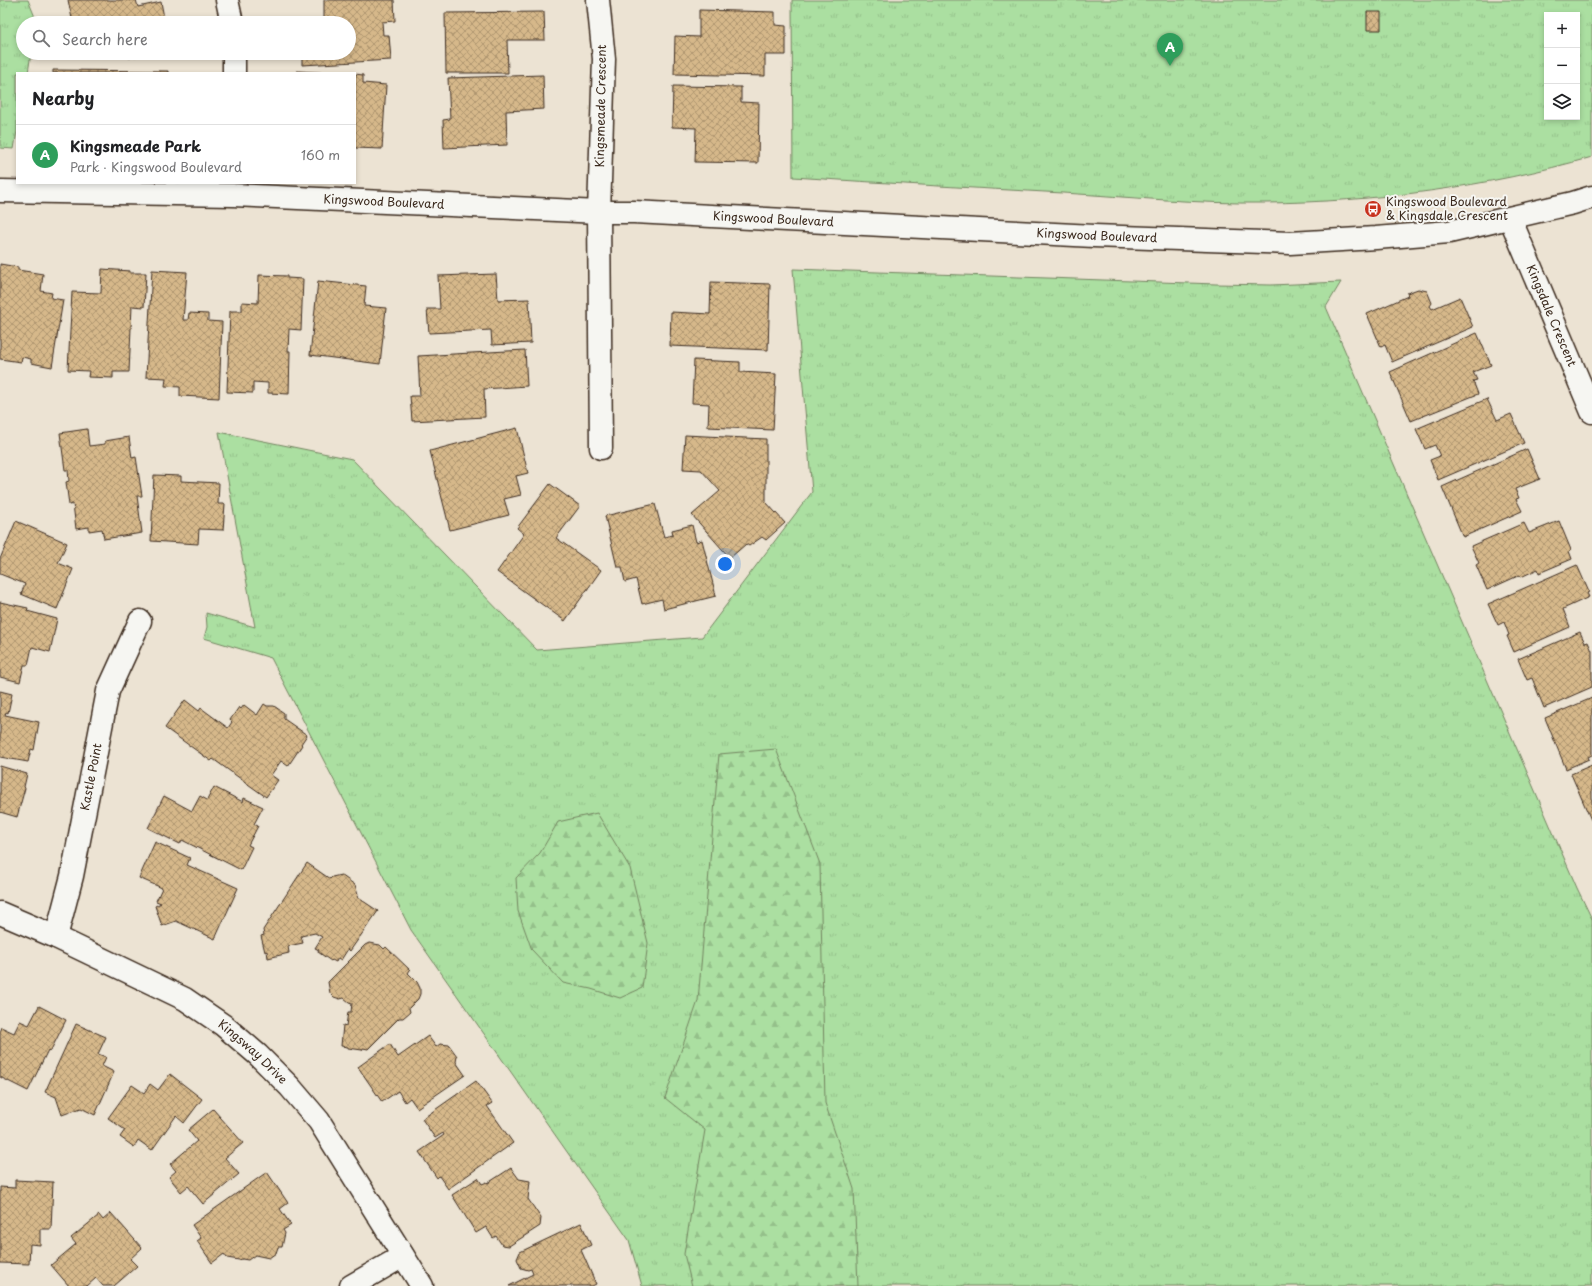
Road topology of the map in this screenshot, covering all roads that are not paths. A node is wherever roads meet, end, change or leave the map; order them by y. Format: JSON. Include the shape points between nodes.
{"nodes":[{"id":1,"x":228,"y":0,"type":"edge"},
{"id":2,"x":598,"y":0,"type":"edge"},
{"id":3,"x":231,"y":16,"type":"edge"},
{"id":4,"x":234,"y":60,"type":"edge"},
{"id":5,"x":234,"y":72,"type":"edge"},
{"id":6,"x":233,"y":189,"type":"edge"},
{"id":7,"x":0,"y":191,"type":"edge"},
{"id":8,"x":1592,"y":198,"type":"edge"},
{"id":9,"x":599,"y":212,"type":"junction"},
{"id":10,"x":1510,"y":218,"type":"junction"},
{"id":11,"x":1592,"y":412,"type":"edge"},
{"id":12,"x":601,"y":448,"type":"dead end"},
{"id":13,"x":140,"y":621,"type":"dead end"},
{"id":14,"x":0,"y":913,"type":"edge"},
{"id":15,"x":56,"y":937,"type":"junction"},
{"id":16,"x":403,"y":1256,"type":"junction"},
{"id":17,"x":351,"y":1286,"type":"edge"},
{"id":18,"x":422,"y":1286,"type":"edge"}],
"edges":[{"from":1,"to":3,"type":"street"},
{"from":2,"to":9,"type":"street","name":"Kingsmeade Crescent","via":[[604,59]]},
{"from":4,"to":5,"type":"street"},
{"from":6,"to":7,"type":"street","name":"Kingswood Boulevard"},
{"from":6,"to":9,"type":"street","name":"Kingswood Boulevard"},
{"from":8,"to":10,"type":"street","name":"Kingswood Boulevard"},
{"from":9,"to":10,"type":"street","name":"Kingswood Boulevard","via":[[1290,243],[1449,232]]},
{"from":9,"to":12,"type":"street"},
{"from":10,"to":11,"type":"street","name":"Kingsdale Crescent"},
{"from":13,"to":15,"type":"street","name":"Kastle Point","via":[[108,691],[72,876]]},
{"from":14,"to":15,"type":"street","name":"Kingsway Drive"},
{"from":15,"to":16,"type":"street","name":"Kingsway Drive","via":[[185,999],[223,1025],[258,1055],[319,1121]]},
{"from":16,"to":17,"type":"street"},
{"from":16,"to":18,"type":"street","name":"Kingsway Drive"}]}
